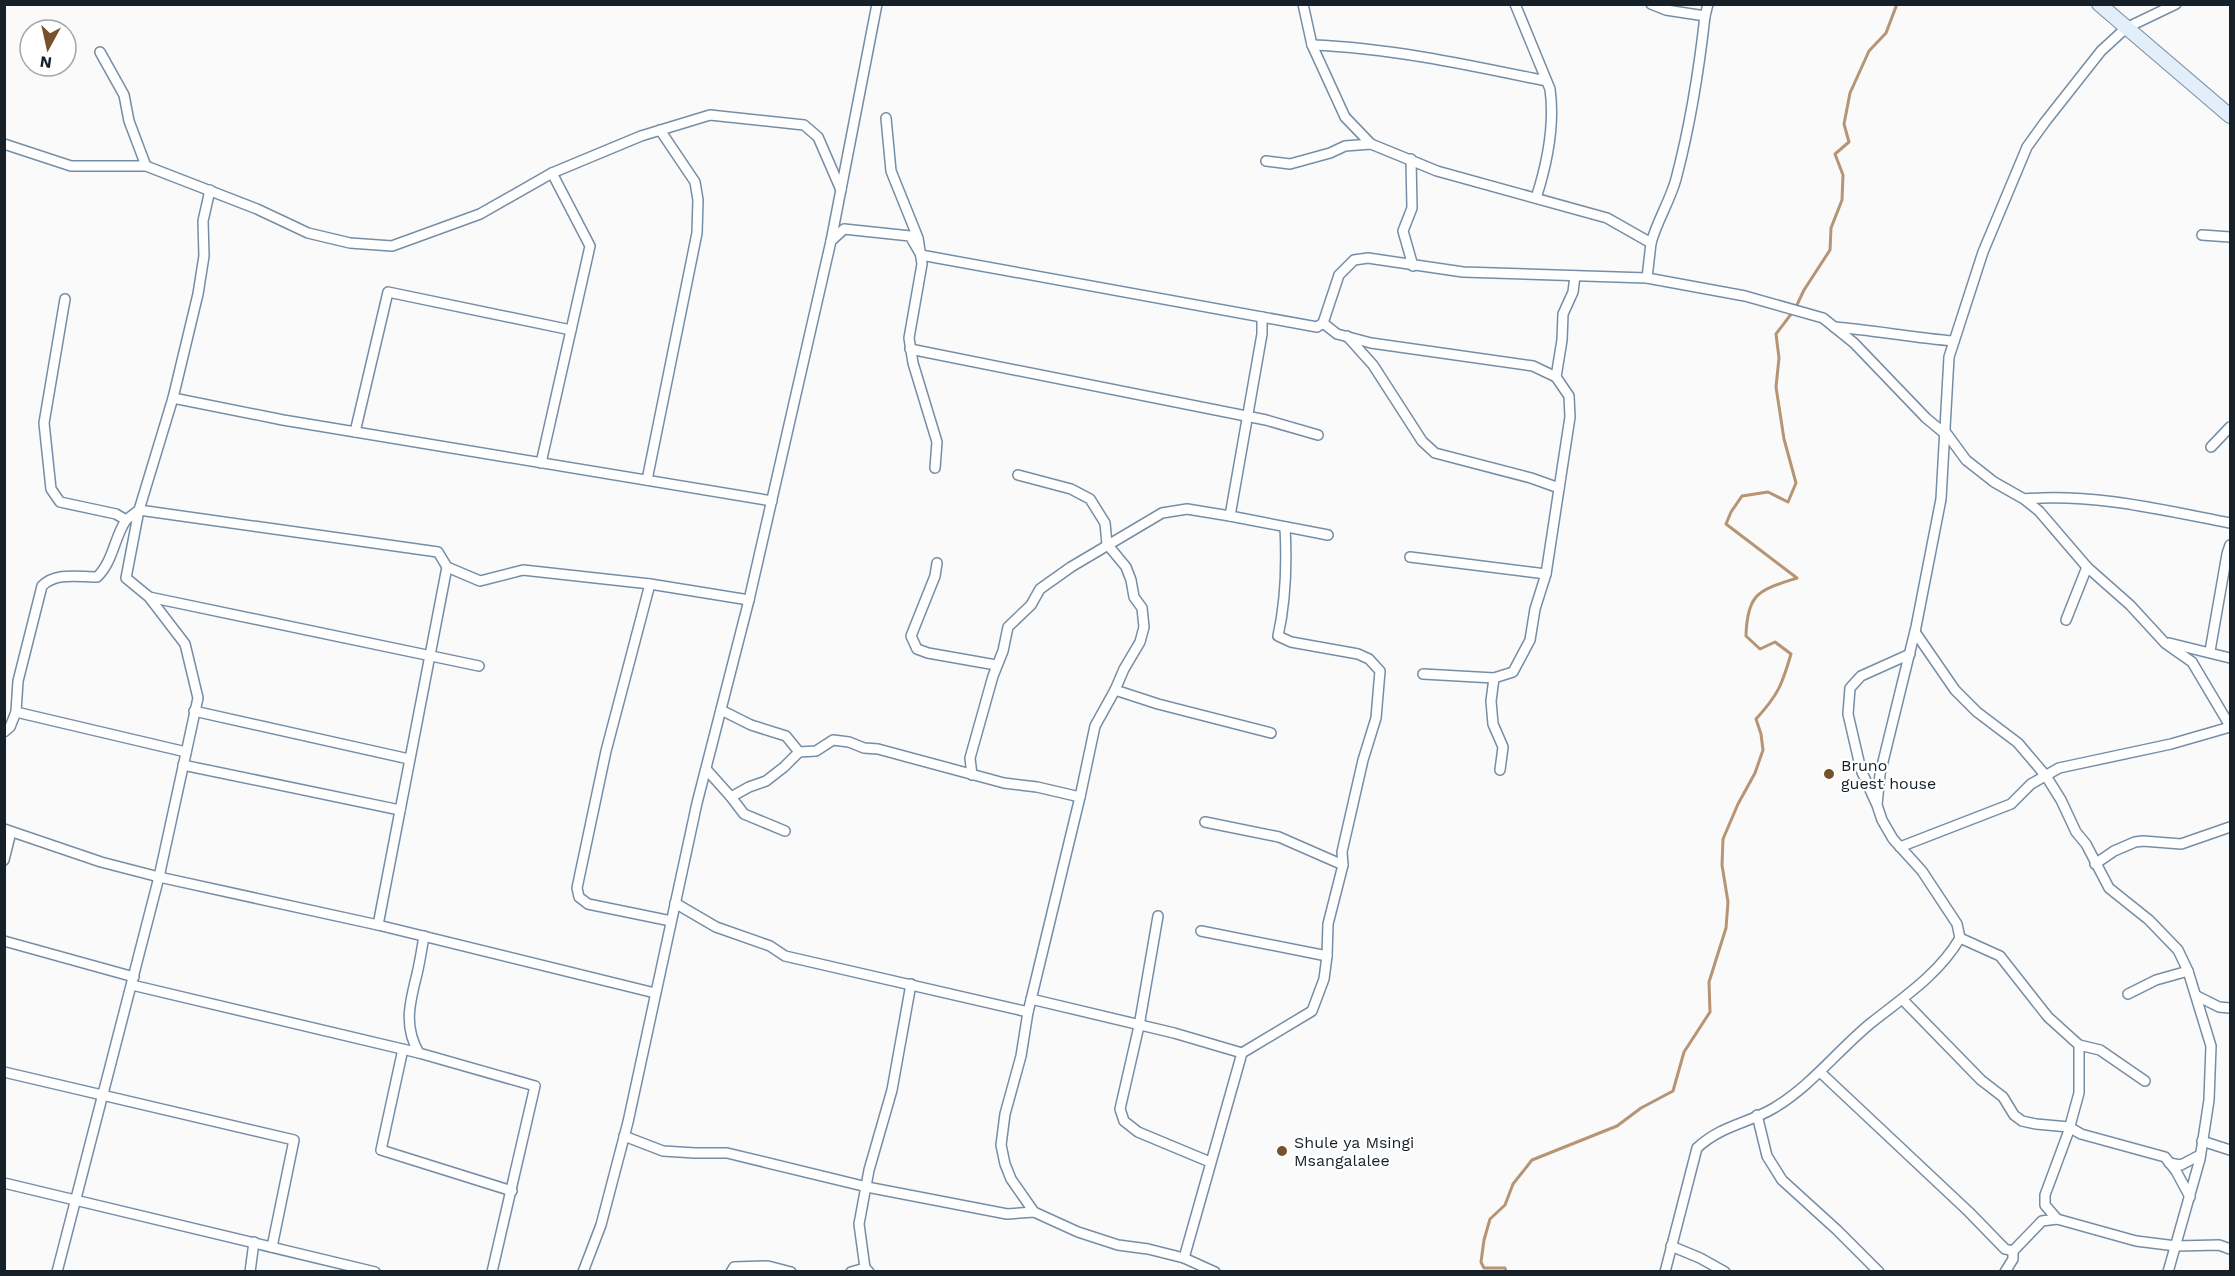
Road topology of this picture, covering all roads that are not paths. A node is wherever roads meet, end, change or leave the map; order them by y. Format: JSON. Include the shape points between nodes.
{"nodes":[{"id":1,"x":877,"y":4,"type":"edge"},
{"id":2,"x":1303,"y":4,"type":"edge"},
{"id":3,"x":1515,"y":4,"type":"edge"},
{"id":4,"x":1651,"y":4,"type":"edge"},
{"id":5,"x":1708,"y":4,"type":"edge"},
{"id":6,"x":2099,"y":4,"type":"edge"},
{"id":7,"x":2176,"y":4,"type":"edge"},
{"id":8,"x":1705,"y":16,"type":"junction"},
{"id":9,"x":2126,"y":28,"type":"junction"},
{"id":10,"x":1312,"y":45,"type":"junction"},
{"id":11,"x":100,"y":52,"type":"dead end"},
{"id":12,"x":1546,"y":81,"type":"junction"},
{"id":13,"x":2230,"y":116,"type":"edge"},
{"id":14,"x":886,"y":118,"type":"dead end"},
{"id":15,"x":660,"y":130,"type":"junction"},
{"id":16,"x":4,"y":144,"type":"edge"},
{"id":17,"x":1371,"y":144,"type":"junction"},
{"id":18,"x":1411,"y":159,"type":"junction"},
{"id":19,"x":1266,"y":161,"type":"dead end"},
{"id":20,"x":146,"y":166,"type":"junction"},
{"id":21,"x":552,"y":173,"type":"junction"},
{"id":22,"x":210,"y":190,"type":"junction"},
{"id":23,"x":841,"y":190,"type":"junction"},
{"id":24,"x":1536,"y":198,"type":"junction"},
{"id":25,"x":2202,"y":235,"type":"dead end"},
{"id":26,"x":2230,"y":237,"type":"edge"},
{"id":27,"x":831,"y":241,"type":"junction"},
{"id":28,"x":1651,"y":243,"type":"junction"},
{"id":29,"x":921,"y":255,"type":"junction"},
{"id":30,"x":1413,"y":266,"type":"junction"},
{"id":31,"x":1575,"y":276,"type":"junction"},
{"id":32,"x":1647,"y":278,"type":"junction"},
{"id":33,"x":65,"y":299,"type":"dead end"},
{"id":34,"x":1262,"y":317,"type":"junction"},
{"id":35,"x":1323,"y":323,"type":"junction"},
{"id":36,"x":1834,"y":327,"type":"junction"},
{"id":37,"x":571,"y":330,"type":"junction"},
{"id":38,"x":1347,"y":336,"type":"junction"},
{"id":39,"x":1954,"y":341,"type":"junction"},
{"id":40,"x":910,"y":350,"type":"junction"},
{"id":41,"x":1556,"y":377,"type":"junction"},
{"id":42,"x":173,"y":398,"type":"junction"},
{"id":43,"x":1249,"y":417,"type":"junction"},
{"id":44,"x":2230,"y":427,"type":"edge"},
{"id":45,"x":355,"y":432,"type":"junction"},
{"id":46,"x":1944,"y":432,"type":"junction"},
{"id":47,"x":1318,"y":435,"type":"dead end"},
{"id":48,"x":2211,"y":447,"type":"dead end"},
{"id":49,"x":541,"y":463,"type":"junction"},
{"id":50,"x":935,"y":468,"type":"dead end"},
{"id":51,"x":1018,"y":475,"type":"dead end"},
{"id":52,"x":647,"y":480,"type":"junction"},
{"id":53,"x":1559,"y":488,"type":"junction"},
{"id":54,"x":2024,"y":499,"type":"junction"},
{"id":55,"x":772,"y":501,"type":"junction"},
{"id":56,"x":139,"y":510,"type":"junction"},
{"id":57,"x":1230,"y":516,"type":"junction"},
{"id":58,"x":126,"y":520,"type":"junction"},
{"id":59,"x":2230,"y":523,"type":"edge"},
{"id":60,"x":1286,"y":527,"type":"junction"},
{"id":61,"x":1328,"y":535,"type":"dead end"},
{"id":62,"x":1107,"y":544,"type":"junction"},
{"id":63,"x":2230,"y":545,"type":"edge"},
{"id":64,"x":1410,"y":556,"type":"dead end"},
{"id":65,"x":937,"y":563,"type":"dead end"},
{"id":66,"x":447,"y":567,"type":"junction"},
{"id":67,"x":2087,"y":567,"type":"junction"},
{"id":68,"x":1546,"y":574,"type":"junction"},
{"id":69,"x":650,"y":585,"type":"junction"},
{"id":70,"x":149,"y":597,"type":"junction"},
{"id":71,"x":749,"y":600,"type":"junction"},
{"id":72,"x":2066,"y":620,"type":"dead end"},
{"id":73,"x":1915,"y":632,"type":"junction"},
{"id":74,"x":2165,"y":643,"type":"junction"},
{"id":75,"x":2210,"y":651,"type":"junction"},
{"id":76,"x":1910,"y":654,"type":"junction"},
{"id":77,"x":429,"y":656,"type":"junction"},
{"id":78,"x":2230,"y":658,"type":"edge"},
{"id":79,"x":479,"y":666,"type":"dead end"},
{"id":80,"x":996,"y":666,"type":"junction"},
{"id":81,"x":1423,"y":674,"type":"dead end"},
{"id":82,"x":1494,"y":678,"type":"junction"},
{"id":83,"x":1114,"y":690,"type":"junction"},
{"id":84,"x":721,"y":710,"type":"junction"},
{"id":85,"x":194,"y":711,"type":"junction"},
{"id":86,"x":16,"y":712,"type":"junction"},
{"id":87,"x":2230,"y":726,"type":"edge"},
{"id":88,"x":4,"y":732,"type":"edge"},
{"id":89,"x":1271,"y":733,"type":"dead end"},
{"id":90,"x":186,"y":752,"type":"junction"},
{"id":91,"x":799,"y":752,"type":"junction"},
{"id":92,"x":409,"y":759,"type":"junction"},
{"id":93,"x":183,"y":765,"type":"junction"},
{"id":94,"x":706,"y":770,"type":"junction"},
{"id":95,"x":1500,"y":770,"type":"dead end"},
{"id":96,"x":972,"y":775,"type":"junction"},
{"id":97,"x":2045,"y":775,"type":"junction"},
{"id":98,"x":731,"y":797,"type":"junction"},
{"id":99,"x":1080,"y":797,"type":"junction"},
{"id":100,"x":1877,"y":806,"type":"junction"},
{"id":101,"x":400,"y":810,"type":"junction"},
{"id":102,"x":1205,"y":822,"type":"dead end"},
{"id":103,"x":2230,"y":827,"type":"edge"},
{"id":104,"x":8,"y":830,"type":"edge"},
{"id":105,"x":785,"y":831,"type":"dead end"},
{"id":106,"x":1900,"y":848,"type":"junction"},
{"id":107,"x":4,"y":860,"type":"edge"},
{"id":108,"x":2095,"y":864,"type":"junction"},
{"id":109,"x":1342,"y":865,"type":"junction"},
{"id":110,"x":159,"y":877,"type":"junction"},
{"id":111,"x":675,"y":903,"type":"junction"},
{"id":112,"x":1158,"y":916,"type":"dead end"},
{"id":113,"x":671,"y":921,"type":"junction"},
{"id":114,"x":378,"y":924,"type":"junction"},
{"id":115,"x":1201,"y":931,"type":"dead end"},
{"id":116,"x":424,"y":936,"type":"junction"},
{"id":117,"x":1960,"y":938,"type":"junction"},
{"id":118,"x":4,"y":941,"type":"edge"},
{"id":119,"x":1327,"y":956,"type":"junction"},
{"id":120,"x":2188,"y":971,"type":"junction"},
{"id":121,"x":133,"y":981,"type":"junction"},
{"id":122,"x":911,"y":984,"type":"junction"},
{"id":123,"x":656,"y":993,"type":"junction"},
{"id":124,"x":2128,"y":994,"type":"dead end"},
{"id":125,"x":2197,"y":996,"type":"junction"},
{"id":126,"x":1031,"y":999,"type":"junction"},
{"id":127,"x":1903,"y":1000,"type":"junction"},
{"id":128,"x":2230,"y":1008,"type":"edge"},
{"id":129,"x":1028,"y":1012,"type":"junction"},
{"id":130,"x":1139,"y":1026,"type":"junction"},
{"id":131,"x":2079,"y":1045,"type":"junction"},
{"id":132,"x":404,"y":1049,"type":"junction"},
{"id":133,"x":419,"y":1053,"type":"junction"},
{"id":134,"x":1242,"y":1053,"type":"junction"},
{"id":135,"x":4,"y":1072,"type":"edge"},
{"id":136,"x":1820,"y":1072,"type":"junction"},
{"id":137,"x":2145,"y":1081,"type":"dead end"},
{"id":138,"x":104,"y":1095,"type":"junction"},
{"id":139,"x":1757,"y":1115,"type":"junction"},
{"id":140,"x":2069,"y":1127,"type":"junction"},
{"id":141,"x":624,"y":1136,"type":"junction"},
{"id":142,"x":2202,"y":1141,"type":"junction"},
{"id":143,"x":2230,"y":1150,"type":"edge"},
{"id":144,"x":2200,"y":1155,"type":"junction"},
{"id":145,"x":1210,"y":1162,"type":"junction"},
{"id":146,"x":2169,"y":1163,"type":"junction"},
{"id":147,"x":4,"y":1183,"type":"edge"},
{"id":148,"x":867,"y":1186,"type":"junction"},
{"id":149,"x":512,"y":1191,"type":"junction"},
{"id":150,"x":2190,"y":1197,"type":"junction"},
{"id":151,"x":77,"y":1199,"type":"junction"},
{"id":152,"x":1034,"y":1212,"type":"junction"},
{"id":153,"x":2057,"y":1219,"type":"junction"},
{"id":154,"x":254,"y":1242,"type":"junction"},
{"id":155,"x":1671,"y":1246,"type":"junction"},
{"id":156,"x":2176,"y":1246,"type":"junction"},
{"id":157,"x":272,"y":1247,"type":"junction"},
{"id":158,"x":2230,"y":1249,"type":"edge"},
{"id":159,"x":2013,"y":1251,"type":"junction"},
{"id":160,"x":1184,"y":1258,"type":"junction"},
{"id":161,"x":867,"y":1270,"type":"edge"},
{"id":162,"x":57,"y":1272,"type":"edge"},
{"id":163,"x":250,"y":1272,"type":"edge"},
{"id":164,"x":375,"y":1272,"type":"edge"},
{"id":165,"x":492,"y":1272,"type":"edge"},
{"id":166,"x":583,"y":1272,"type":"edge"},
{"id":167,"x":731,"y":1272,"type":"edge"},
{"id":168,"x":791,"y":1272,"type":"edge"},
{"id":169,"x":851,"y":1272,"type":"edge"},
{"id":170,"x":1215,"y":1272,"type":"edge"},
{"id":171,"x":1665,"y":1272,"type":"edge"},
{"id":172,"x":1725,"y":1272,"type":"edge"},
{"id":173,"x":1879,"y":1272,"type":"edge"},
{"id":174,"x":2005,"y":1272,"type":"edge"},
{"id":175,"x":2168,"y":1272,"type":"edge"}],
"edges":[{"from":1,"to":23,"type":"street"},
{"from":2,"to":10,"type":"street"},
{"from":3,"to":12,"type":"street"},
{"from":4,"to":8,"type":"street"},
{"from":5,"to":8,"type":"street"},
{"from":6,"to":9,"type":"main road"},
{"from":7,"to":9,"type":"street"},
{"from":8,"to":28,"type":"street","via":[[1675,181]]},
{"from":9,"to":13,"type":"main road"},
{"from":9,"to":39,"type":"street","via":[[2101,51],[2027,147],[1983,252]]},
{"from":10,"to":12,"type":"street","via":[[1424,57]]},
{"from":10,"to":17,"type":"street","via":[[1345,117]]},
{"from":11,"to":20,"type":"street","via":[[124,95]]},
{"from":12,"to":24,"type":"street","via":[[1552,104],[1551,130]]},
{"from":14,"to":29,"type":"street","via":[[891,171]]},
{"from":15,"to":21,"type":"street"},
{"from":15,"to":23,"type":"street","via":[[710,115],[804,124],[818,137]]},
{"from":15,"to":52,"type":"street","via":[[695,183],[697,233]]},
{"from":16,"to":20,"type":"street","via":[[70,166]]},
{"from":17,"to":18,"type":"street"},
{"from":17,"to":19,"type":"street","via":[[1345,146],[1290,164]]},
{"from":18,"to":24,"type":"street","via":[[1437,171]]},
{"from":18,"to":30,"type":"street","via":[[1412,208],[1403,231]]},
{"from":20,"to":22,"type":"street"},
{"from":21,"to":22,"type":"street","via":[[480,214],[392,246],[350,243],[308,233]]},
{"from":21,"to":37,"type":"street","via":[[590,246]]},
{"from":22,"to":42,"type":"street","via":[[203,221],[204,256],[198,294]]},
{"from":23,"to":27,"type":"street"},
{"from":24,"to":28,"type":"street","via":[[1607,218]]},
{"from":25,"to":26,"type":"street"},
{"from":27,"to":29,"type":"street","via":[[844,229],[910,236]]},
{"from":27,"to":55,"type":"street"},
{"from":28,"to":32,"type":"street"},
{"from":29,"to":34,"type":"street"},
{"from":29,"to":40,"type":"street"},
{"from":30,"to":31,"type":"street"},
{"from":30,"to":35,"type":"street","via":[[1368,258],[1354,260],[1339,275]]},
{"from":31,"to":32,"type":"street"},
{"from":31,"to":41,"type":"street","via":[[1563,314]]},
{"from":32,"to":36,"type":"street","via":[[1745,296],[1823,318]]},
{"from":33,"to":58,"type":"street","via":[[44,423],[51,489],[60,502],[116,514]]},
{"from":34,"to":35,"type":"street","via":[[1317,327]]},
{"from":34,"to":43,"type":"street"},
{"from":35,"to":38,"type":"street","via":[[1337,334]]},
{"from":36,"to":39,"type":"street"},
{"from":36,"to":46,"type":"street"},
{"from":37,"to":45,"type":"street","via":[[388,292]]},
{"from":37,"to":49,"type":"street"},
{"from":38,"to":41,"type":"street","via":[[1371,343],[1533,366]]},
{"from":38,"to":53,"type":"street","via":[[1373,365],[1422,441],[1435,453]]},
{"from":39,"to":46,"type":"street","via":[[1949,357]]},
{"from":40,"to":43,"type":"street"},
{"from":40,"to":50,"type":"street","via":[[937,442]]},
{"from":41,"to":53,"type":"street","via":[[1569,396],[1570,417]]},
{"from":42,"to":45,"type":"street"},
{"from":42,"to":56,"type":"street"},
{"from":43,"to":47,"type":"street"},
{"from":43,"to":57,"type":"street"},
{"from":44,"to":48,"type":"street"},
{"from":45,"to":49,"type":"street"},
{"from":46,"to":54,"type":"street","via":[[1966,460]]},
{"from":46,"to":73,"type":"street","via":[[1941,500]]},
{"from":49,"to":52,"type":"street"},
{"from":51,"to":62,"type":"street","via":[[1071,489],[1090,499],[1105,523]]},
{"from":52,"to":55,"type":"street"},
{"from":53,"to":68,"type":"street"},
{"from":54,"to":59,"type":"street","via":[[2114,500]]},
{"from":54,"to":67,"type":"street","via":[[2050,522]]},
{"from":55,"to":71,"type":"street"},
{"from":56,"to":58,"type":"street"},
{"from":56,"to":66,"type":"street","via":[[438,552]]},
{"from":56,"to":70,"type":"street","via":[[126,578]]},
{"from":57,"to":60,"type":"street"},
{"from":57,"to":62,"type":"street","via":[[1187,509],[1162,513]]},
{"from":58,"to":86,"type":"street","via":[[106,568],[97,577],[57,577],[42,586],[18,681]]},
{"from":60,"to":61,"type":"street"},
{"from":60,"to":109,"type":"street","via":[[1287,560],[1278,636],[1358,654],[1380,671],[1376,718],[1363,760]]},
{"from":62,"to":80,"type":"street","via":[[1040,589],[1031,605],[1008,627]]},
{"from":62,"to":83,"type":"street","via":[[1126,567],[1134,597],[1142,608],[1144,627]]},
{"from":63,"to":75,"type":"street"},
{"from":64,"to":68,"type":"street"},
{"from":65,"to":80,"type":"street","via":[[911,636],[917,650]]},
{"from":66,"to":69,"type":"street","via":[[480,581],[522,570]]},
{"from":66,"to":77,"type":"street"},
{"from":67,"to":72,"type":"street"},
{"from":67,"to":74,"type":"street"},
{"from":68,"to":82,"type":"street","via":[[1525,652],[1513,672]]},
{"from":69,"to":71,"type":"street"},
{"from":69,"to":113,"type":"street","via":[[606,750],[577,888],[579,897],[588,904]]},
{"from":70,"to":77,"type":"street"},
{"from":70,"to":85,"type":"street","via":[[185,644],[198,698]]},
{"from":71,"to":84,"type":"street"},
{"from":73,"to":76,"type":"street"},
{"from":73,"to":97,"type":"street","via":[[1955,690],[2018,743]]},
{"from":74,"to":75,"type":"street"},
{"from":74,"to":87,"type":"street","via":[[2192,662]]},
{"from":75,"to":78,"type":"street"},
{"from":76,"to":100,"type":"street","via":[[1880,774]]},
{"from":76,"to":100,"type":"street","via":[[1861,676],[1850,688],[1848,714],[1855,748]]},
{"from":77,"to":79,"type":"street"},
{"from":77,"to":92,"type":"street"},
{"from":80,"to":96,"type":"street","via":[[970,758]]},
{"from":81,"to":82,"type":"street"},
{"from":82,"to":95,"type":"street","via":[[1493,724],[1503,747]]},
{"from":83,"to":89,"type":"street"},
{"from":83,"to":99,"type":"street","via":[[1095,726]]},
{"from":84,"to":91,"type":"street","via":[[786,736]]},
{"from":84,"to":94,"type":"street"},
{"from":85,"to":90,"type":"street"},
{"from":85,"to":92,"type":"street"},
{"from":86,"to":88,"type":"street"},
{"from":86,"to":90,"type":"street"},
{"from":87,"to":97,"type":"street"},
{"from":90,"to":93,"type":"street"},
{"from":91,"to":96,"type":"street","via":[[816,752],[833,740],[849,742]]},
{"from":91,"to":98,"type":"street","via":[[766,781]]},
{"from":92,"to":101,"type":"street"},
{"from":93,"to":101,"type":"street"},
{"from":93,"to":110,"type":"street"},
{"from":94,"to":98,"type":"street"},
{"from":94,"to":111,"type":"street"},
{"from":96,"to":99,"type":"street"},
{"from":97,"to":106,"type":"street","via":[[2011,804]]},
{"from":97,"to":108,"type":"street"},
{"from":98,"to":105,"type":"street","via":[[744,814]]},
{"from":99,"to":126,"type":"street"},
{"from":100,"to":106,"type":"street"},
{"from":101,"to":114,"type":"street"},
{"from":102,"to":109,"type":"street","via":[[1279,837]]},
{"from":103,"to":108,"type":"street","via":[[2181,844],[2135,842]]},
{"from":104,"to":107,"type":"street"},
{"from":104,"to":110,"type":"street"},
{"from":106,"to":117,"type":"street","via":[[1939,896],[1957,924]]},
{"from":108,"to":120,"type":"street","via":[[2109,888],[2150,920],[2178,950]]},
{"from":109,"to":119,"type":"street","via":[[1328,924]]},
{"from":110,"to":114,"type":"street"},
{"from":110,"to":121,"type":"street"},
{"from":111,"to":113,"type":"street"},
{"from":111,"to":122,"type":"street","via":[[716,927],[770,946],[785,957]]},
{"from":112,"to":130,"type":"street"},
{"from":113,"to":123,"type":"street"},
{"from":114,"to":116,"type":"street"},
{"from":115,"to":119,"type":"street"},
{"from":116,"to":123,"type":"street"},
{"from":116,"to":133,"type":"street","via":[[410,996],[408,1025]]},
{"from":117,"to":127,"type":"street","via":[[1949,956]]},
{"from":117,"to":131,"type":"street","via":[[2000,956],[2048,1017]]},
{"from":118,"to":121,"type":"street"},
{"from":119,"to":134,"type":"street","via":[[1324,979],[1312,1011]]},
{"from":120,"to":124,"type":"street","via":[[2156,980]]},
{"from":120,"to":125,"type":"street"},
{"from":121,"to":132,"type":"street"},
{"from":121,"to":138,"type":"street"},
{"from":122,"to":129,"type":"street"},
{"from":122,"to":148,"type":"street","via":[[892,1090]]},
{"from":123,"to":141,"type":"street"},
{"from":125,"to":128,"type":"street"},
{"from":125,"to":142,"type":"street","via":[[2211,1046],[2209,1100]]},
{"from":126,"to":129,"type":"street"},
{"from":126,"to":130,"type":"street"},
{"from":127,"to":136,"type":"street"},
{"from":127,"to":140,"type":"street","via":[[1981,1080],[2003,1097],[2014,1115],[2022,1121]]},
{"from":129,"to":152,"type":"street","via":[[1001,1145],[1011,1179]]},
{"from":130,"to":134,"type":"street"},
{"from":130,"to":145,"type":"street","via":[[1120,1109],[1124,1121],[1138,1132]]},
{"from":131,"to":137,"type":"street","via":[[2100,1050]]},
{"from":131,"to":140,"type":"street","via":[[2079,1093]]},
{"from":132,"to":133,"type":"street"},
{"from":132,"to":149,"type":"street","via":[[381,1150]]},
{"from":133,"to":149,"type":"street","via":[[535,1086]]},
{"from":134,"to":145,"type":"street"},
{"from":135,"to":138,"type":"street"},
{"from":136,"to":139,"type":"street","via":[[1775,1107]]},
{"from":136,"to":159,"type":"street","via":[[2005,1249]]},
{"from":138,"to":151,"type":"street"},
{"from":138,"to":157,"type":"street","via":[[294,1140]]},
{"from":139,"to":155,"type":"street","via":[[1710,1136],[1697,1148]]},
{"from":139,"to":173,"type":"street","via":[[1767,1156],[1782,1180]]},
{"from":140,"to":146,"type":"street","via":[[2081,1134],[2165,1157]]},
{"from":140,"to":153,"type":"street","via":[[2045,1195],[2045,1205]]},
{"from":141,"to":148,"type":"street","via":[[663,1151],[727,1152]]},
{"from":141,"to":166,"type":"street","via":[[601,1225]]},
{"from":142,"to":143,"type":"street"},
{"from":142,"to":144,"type":"street"},
{"from":144,"to":146,"type":"street","via":[[2181,1165]]},
{"from":144,"to":150,"type":"street"},
{"from":145,"to":160,"type":"street"},
{"from":146,"to":150,"type":"street"},
{"from":147,"to":151,"type":"street"},
{"from":148,"to":152,"type":"street","via":[[1007,1214]]},
{"from":148,"to":161,"type":"street","via":[[859,1224]]},
{"from":149,"to":165,"type":"street"},
{"from":150,"to":156,"type":"street"},
{"from":151,"to":154,"type":"street"},
{"from":151,"to":162,"type":"street"},
{"from":152,"to":160,"type":"street","via":[[1118,1245]]},
{"from":153,"to":156,"type":"street","via":[[2136,1241]]},
{"from":153,"to":159,"type":"street","via":[[2042,1221]]},
{"from":154,"to":157,"type":"street"},
{"from":154,"to":163,"type":"street"},
{"from":155,"to":171,"type":"street"},
{"from":155,"to":172,"type":"street"},
{"from":156,"to":158,"type":"street","via":[[2219,1245]]},
{"from":156,"to":175,"type":"street"},
{"from":157,"to":164,"type":"street"},
{"from":159,"to":174,"type":"street"},
{"from":160,"to":170,"type":"street"},
{"from":161,"to":169,"type":"street"},
{"from":167,"to":168,"type":"street","via":[[734,1267],[768,1266]]}]}
